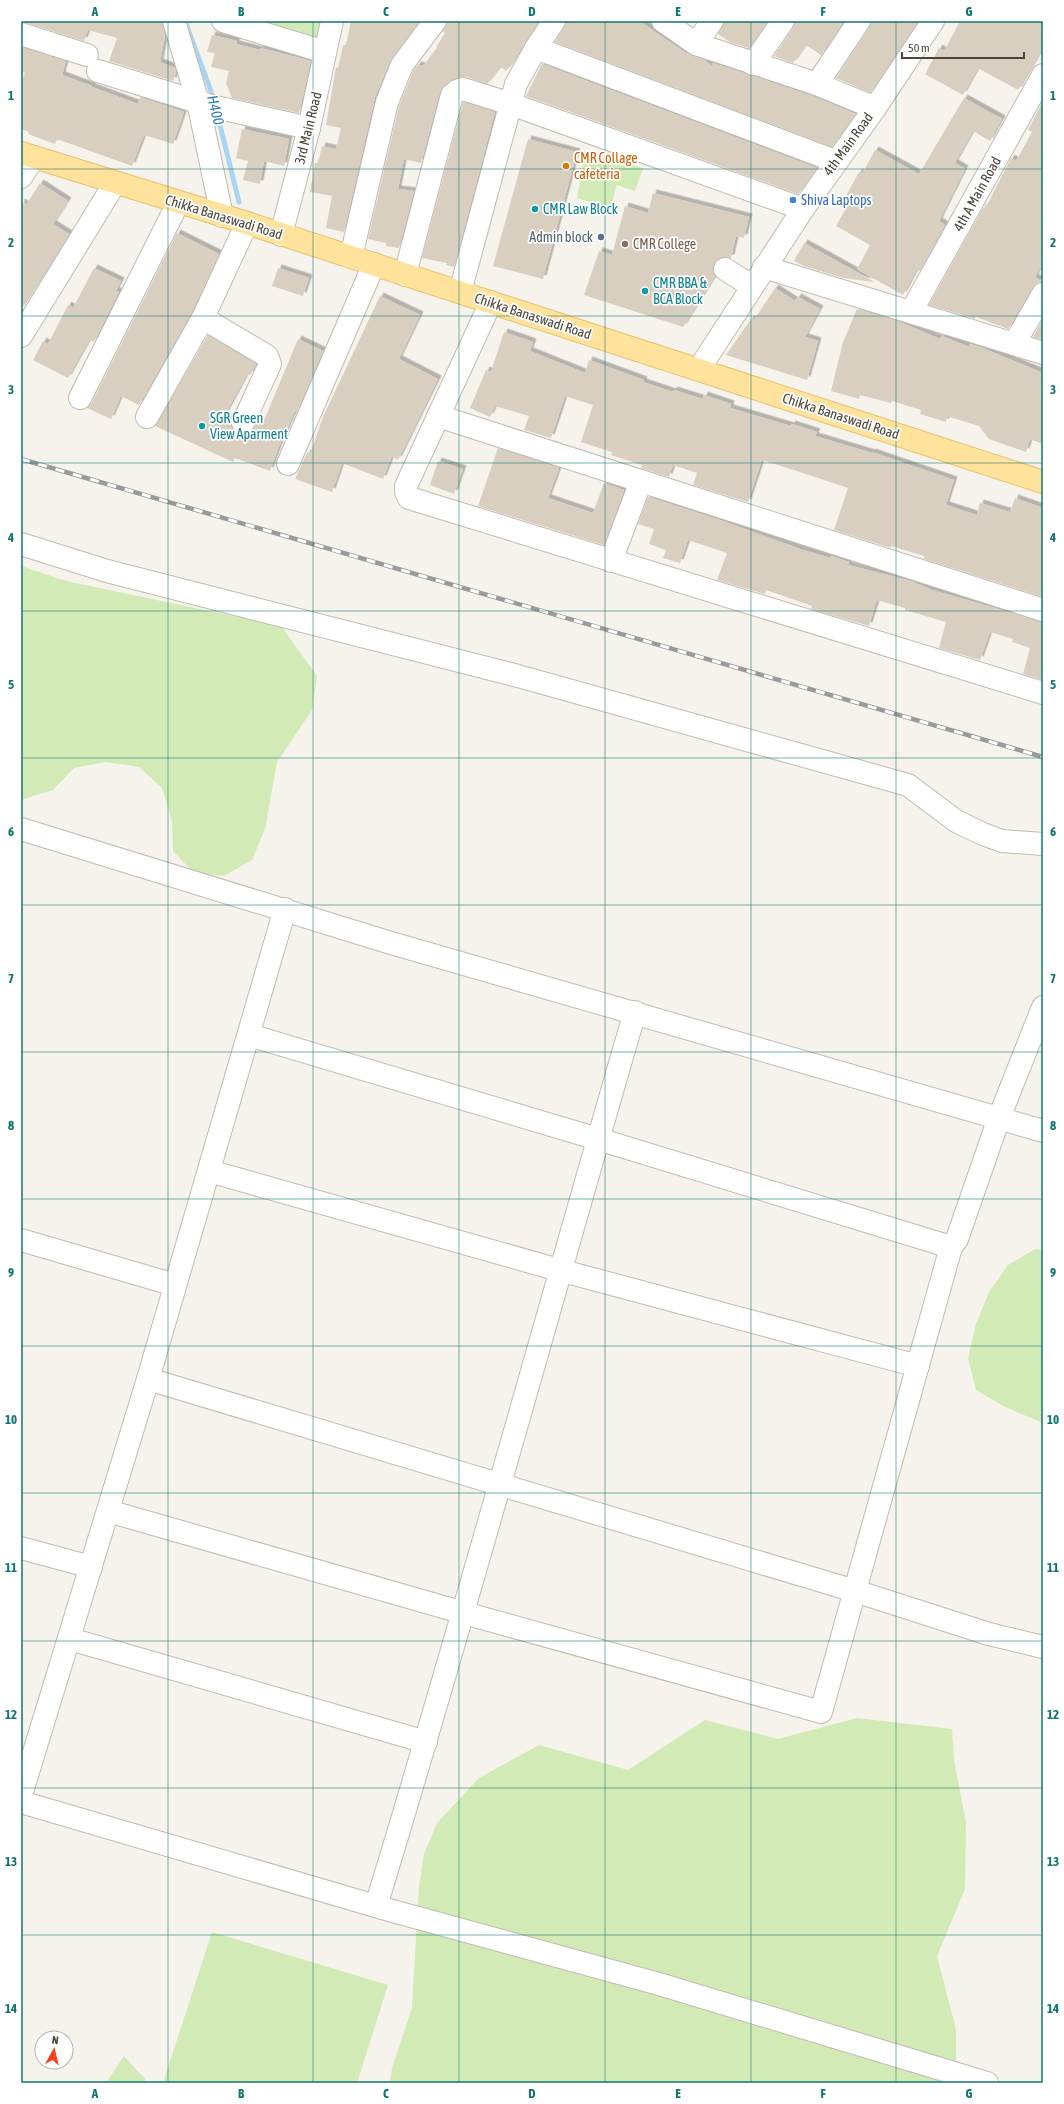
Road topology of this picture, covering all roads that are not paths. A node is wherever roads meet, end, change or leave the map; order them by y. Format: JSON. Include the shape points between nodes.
{"nodes":[{"id":1,"x":174,"y":21,"type":"edge"},
{"id":2,"x":223,"y":21,"type":"edge"},
{"id":3,"x":332,"y":21,"type":"edge"},
{"id":4,"x":435,"y":21,"type":"edge"},
{"id":5,"x":554,"y":21,"type":"edge"},
{"id":6,"x":663,"y":21,"type":"edge"},
{"id":7,"x":712,"y":21,"type":"edge"},
{"id":8,"x":783,"y":21,"type":"edge"},
{"id":9,"x":859,"y":21,"type":"edge"},
{"id":10,"x":933,"y":21,"type":"edge"},
{"id":11,"x":21,"y":34,"type":"edge"},
{"id":12,"x":696,"y":44,"type":"junction"},
{"id":13,"x":536,"y":48,"type":"junction"},
{"id":14,"x":326,"y":52,"type":"junction"},
{"id":15,"x":753,"y":64,"type":"junction"},
{"id":16,"x":1043,"y":75,"type":"edge"},
{"id":17,"x":817,"y":84,"type":"junction"},
{"id":18,"x":511,"y":104,"type":"junction"},
{"id":19,"x":212,"y":106,"type":"junction"},
{"id":20,"x":875,"y":108,"type":"junction"},
{"id":21,"x":309,"y":128,"type":"junction"},
{"id":22,"x":28,"y":155,"type":"edge"},
{"id":23,"x":835,"y":161,"type":"junction"},
{"id":24,"x":21,"y":177,"type":"edge"},
{"id":25,"x":115,"y":183,"type":"junction"},
{"id":26,"x":178,"y":203,"type":"junction"},
{"id":27,"x":803,"y":209,"type":"junction"},
{"id":28,"x":222,"y":216,"type":"junction"},
{"id":29,"x":247,"y":224,"type":"junction"},
{"id":30,"x":281,"y":234,"type":"junction"},
{"id":31,"x":351,"y":257,"type":"junction"},
{"id":32,"x":374,"y":264,"type":"junction"},
{"id":33,"x":725,"y":269,"type":"dead end"},
{"id":34,"x":405,"y":275,"type":"junction"},
{"id":35,"x":758,"y":276,"type":"junction"},
{"id":36,"x":460,"y":292,"type":"junction"},
{"id":37,"x":1043,"y":294,"type":"edge"},
{"id":38,"x":491,"y":302,"type":"junction"},
{"id":39,"x":911,"y":312,"type":"junction"},
{"id":40,"x":203,"y":318,"type":"junction"},
{"id":41,"x":21,"y":336,"type":"edge"},
{"id":42,"x":1014,"y":344,"type":"junction"},
{"id":43,"x":1043,"y":353,"type":"edge"},
{"id":44,"x":699,"y":369,"type":"junction"},
{"id":45,"x":80,"y":398,"type":"dead end"},
{"id":46,"x":438,"y":416,"type":"junction"},
{"id":47,"x":147,"y":417,"type":"dead end"},
{"id":48,"x":243,"y":423,"type":"dead end"},
{"id":49,"x":288,"y":464,"type":"dead end"},
{"id":50,"x":641,"y":481,"type":"junction"},
{"id":51,"x":1043,"y":482,"type":"edge"},
{"id":52,"x":21,"y":544,"type":"edge"},
{"id":53,"x":611,"y":561,"type":"junction"},
{"id":54,"x":1043,"y":610,"type":"edge"},
{"id":55,"x":1043,"y":694,"type":"edge"},
{"id":56,"x":21,"y":830,"type":"edge"},
{"id":57,"x":1043,"y":844,"type":"edge"},
{"id":58,"x":285,"y":909,"type":"junction"},
{"id":59,"x":1043,"y":1007,"type":"edge"},
{"id":60,"x":635,"y":1012,"type":"junction"},
{"id":61,"x":248,"y":1035,"type":"junction"},
{"id":62,"x":999,"y":1118,"type":"junction"},
{"id":63,"x":1043,"y":1131,"type":"edge"},
{"id":64,"x":598,"y":1139,"type":"junction"},
{"id":65,"x":209,"y":1171,"type":"junction"},
{"id":66,"x":21,"y":1240,"type":"edge"},
{"id":67,"x":951,"y":1247,"type":"junction"},
{"id":68,"x":559,"y":1270,"type":"junction"},
{"id":69,"x":175,"y":1284,"type":"junction"},
{"id":70,"x":918,"y":1366,"type":"junction"},
{"id":71,"x":148,"y":1379,"type":"junction"},
{"id":72,"x":501,"y":1484,"type":"junction"},
{"id":73,"x":108,"y":1511,"type":"junction"},
{"id":74,"x":21,"y":1548,"type":"edge"},
{"id":75,"x":91,"y":1567,"type":"junction"},
{"id":76,"x":855,"y":1591,"type":"junction"},
{"id":77,"x":464,"y":1614,"type":"junction"},
{"id":78,"x":70,"y":1639,"type":"junction"},
{"id":79,"x":1043,"y":1647,"type":"edge"},
{"id":80,"x":426,"y":1742,"type":"junction"},
{"id":81,"x":21,"y":1796,"type":"edge"},
{"id":82,"x":21,"y":1802,"type":"edge"},
{"id":83,"x":376,"y":1906,"type":"junction"},
{"id":84,"x":987,"y":2083,"type":"edge"}],
"edges":[{"from":1,"to":19,"type":"street"},
{"from":2,"to":14,"type":"street"},
{"from":3,"to":14,"type":"street","name":"3rd Main Road"},
{"from":4,"to":31,"type":"street","via":[[402,65],[387,102]]},
{"from":5,"to":13,"type":"street"},
{"from":6,"to":12,"type":"street"},
{"from":7,"to":12,"type":"street"},
{"from":8,"to":15,"type":"street"},
{"from":9,"to":17,"type":"street"},
{"from":10,"to":20,"type":"street","name":"4th Main Road"},
{"from":11,"to":19,"type":"street","via":[[92,63]]},
{"from":12,"to":15,"type":"street"},
{"from":13,"to":18,"type":"street","via":[[516,84]]},
{"from":13,"to":23,"type":"street"},
{"from":14,"to":21,"type":"street","name":"3rd Main Road"},
{"from":15,"to":17,"type":"street"},
{"from":16,"to":39,"type":"street","name":"4th A Main Road"},
{"from":17,"to":20,"type":"street"},
{"from":18,"to":27,"type":"street"},
{"from":18,"to":34,"type":"street","via":[[463,90],[452,95]]},
{"from":18,"to":36,"type":"street"},
{"from":19,"to":21,"type":"street"},
{"from":19,"to":28,"type":"street"},
{"from":20,"to":23,"type":"street","name":"4th Main Road"},
{"from":21,"to":30,"type":"street","name":"3rd Main Road"},
{"from":22,"to":24,"type":"street"},
{"from":22,"to":25,"type":"main road","name":"Chikka Banaswadi Road"},
{"from":23,"to":27,"type":"street","name":"4th Main Road"},
{"from":25,"to":26,"type":"main road","name":"Chikka Banaswadi Road"},
{"from":25,"to":41,"type":"street"},
{"from":26,"to":28,"type":"main road","name":"Chikka Banaswadi Road"},
{"from":26,"to":45,"type":"street"},
{"from":27,"to":35,"type":"street","name":"4th Main Road"},
{"from":28,"to":29,"type":"main road","name":"Chikka Banaswadi Road"},
{"from":29,"to":30,"type":"main road","name":"Chikka Banaswadi Road"},
{"from":29,"to":40,"type":"street"},
{"from":30,"to":31,"type":"main road","name":"Chikka Banaswadi Road"},
{"from":31,"to":32,"type":"main road","name":"Chikka Banaswadi Road"},
{"from":32,"to":34,"type":"main road","name":"Chikka Banaswadi Road"},
{"from":32,"to":49,"type":"street"},
{"from":33,"to":35,"type":"street","via":[[742,280]]},
{"from":34,"to":36,"type":"main road","name":"Chikka Banaswadi Road"},
{"from":35,"to":39,"type":"street"},
{"from":35,"to":44,"type":"street","name":"4th Main Road"},
{"from":36,"to":38,"type":"main road","name":"Chikka Banaswadi Road"},
{"from":37,"to":42,"type":"street"},
{"from":38,"to":44,"type":"main road","name":"Chikka Banaswadi Road"},
{"from":38,"to":46,"type":"street"},
{"from":39,"to":42,"type":"street"},
{"from":40,"to":47,"type":"street"},
{"from":40,"to":48,"type":"street","via":[[267,356],[269,360],[270,364]]},
{"from":42,"to":43,"type":"street"},
{"from":44,"to":51,"type":"main road","name":"Chikka Banaswadi Road"},
{"from":46,"to":50,"type":"street"},
{"from":46,"to":53,"type":"street","via":[[406,486],[409,498]]},
{"from":50,"to":53,"type":"street"},
{"from":50,"to":54,"type":"street"},
{"from":52,"to":57,"type":"street","via":[[107,571],[518,676],[908,785],[956,821],[983,834],[1002,841]]},
{"from":53,"to":55,"type":"street"},
{"from":56,"to":58,"type":"street"},
{"from":58,"to":60,"type":"street","via":[[391,943]]},
{"from":58,"to":61,"type":"street"},
{"from":59,"to":62,"type":"street"},
{"from":60,"to":62,"type":"street"},
{"from":60,"to":64,"type":"street"},
{"from":61,"to":64,"type":"street"},
{"from":61,"to":65,"type":"street"},
{"from":62,"to":63,"type":"street"},
{"from":62,"to":67,"type":"street","via":[[957,1239]]},
{"from":64,"to":67,"type":"street"},
{"from":64,"to":68,"type":"street"},
{"from":65,"to":68,"type":"street"},
{"from":65,"to":69,"type":"street"},
{"from":66,"to":69,"type":"street"},
{"from":67,"to":70,"type":"street"},
{"from":68,"to":70,"type":"street"},
{"from":68,"to":72,"type":"street"},
{"from":69,"to":71,"type":"street"},
{"from":70,"to":76,"type":"street"},
{"from":71,"to":72,"type":"street"},
{"from":71,"to":73,"type":"street"},
{"from":72,"to":76,"type":"street"},
{"from":72,"to":77,"type":"street"},
{"from":73,"to":75,"type":"street"},
{"from":73,"to":77,"type":"street"},
{"from":74,"to":75,"type":"street"},
{"from":75,"to":78,"type":"street"},
{"from":76,"to":77,"type":"street","via":[[821,1712]]},
{"from":76,"to":79,"type":"street","via":[[989,1634]]},
{"from":77,"to":80,"type":"street"},
{"from":78,"to":80,"type":"street"},
{"from":78,"to":81,"type":"street"},
{"from":80,"to":83,"type":"street"},
{"from":82,"to":83,"type":"street"},
{"from":83,"to":84,"type":"street","via":[[659,1984]]}]}
